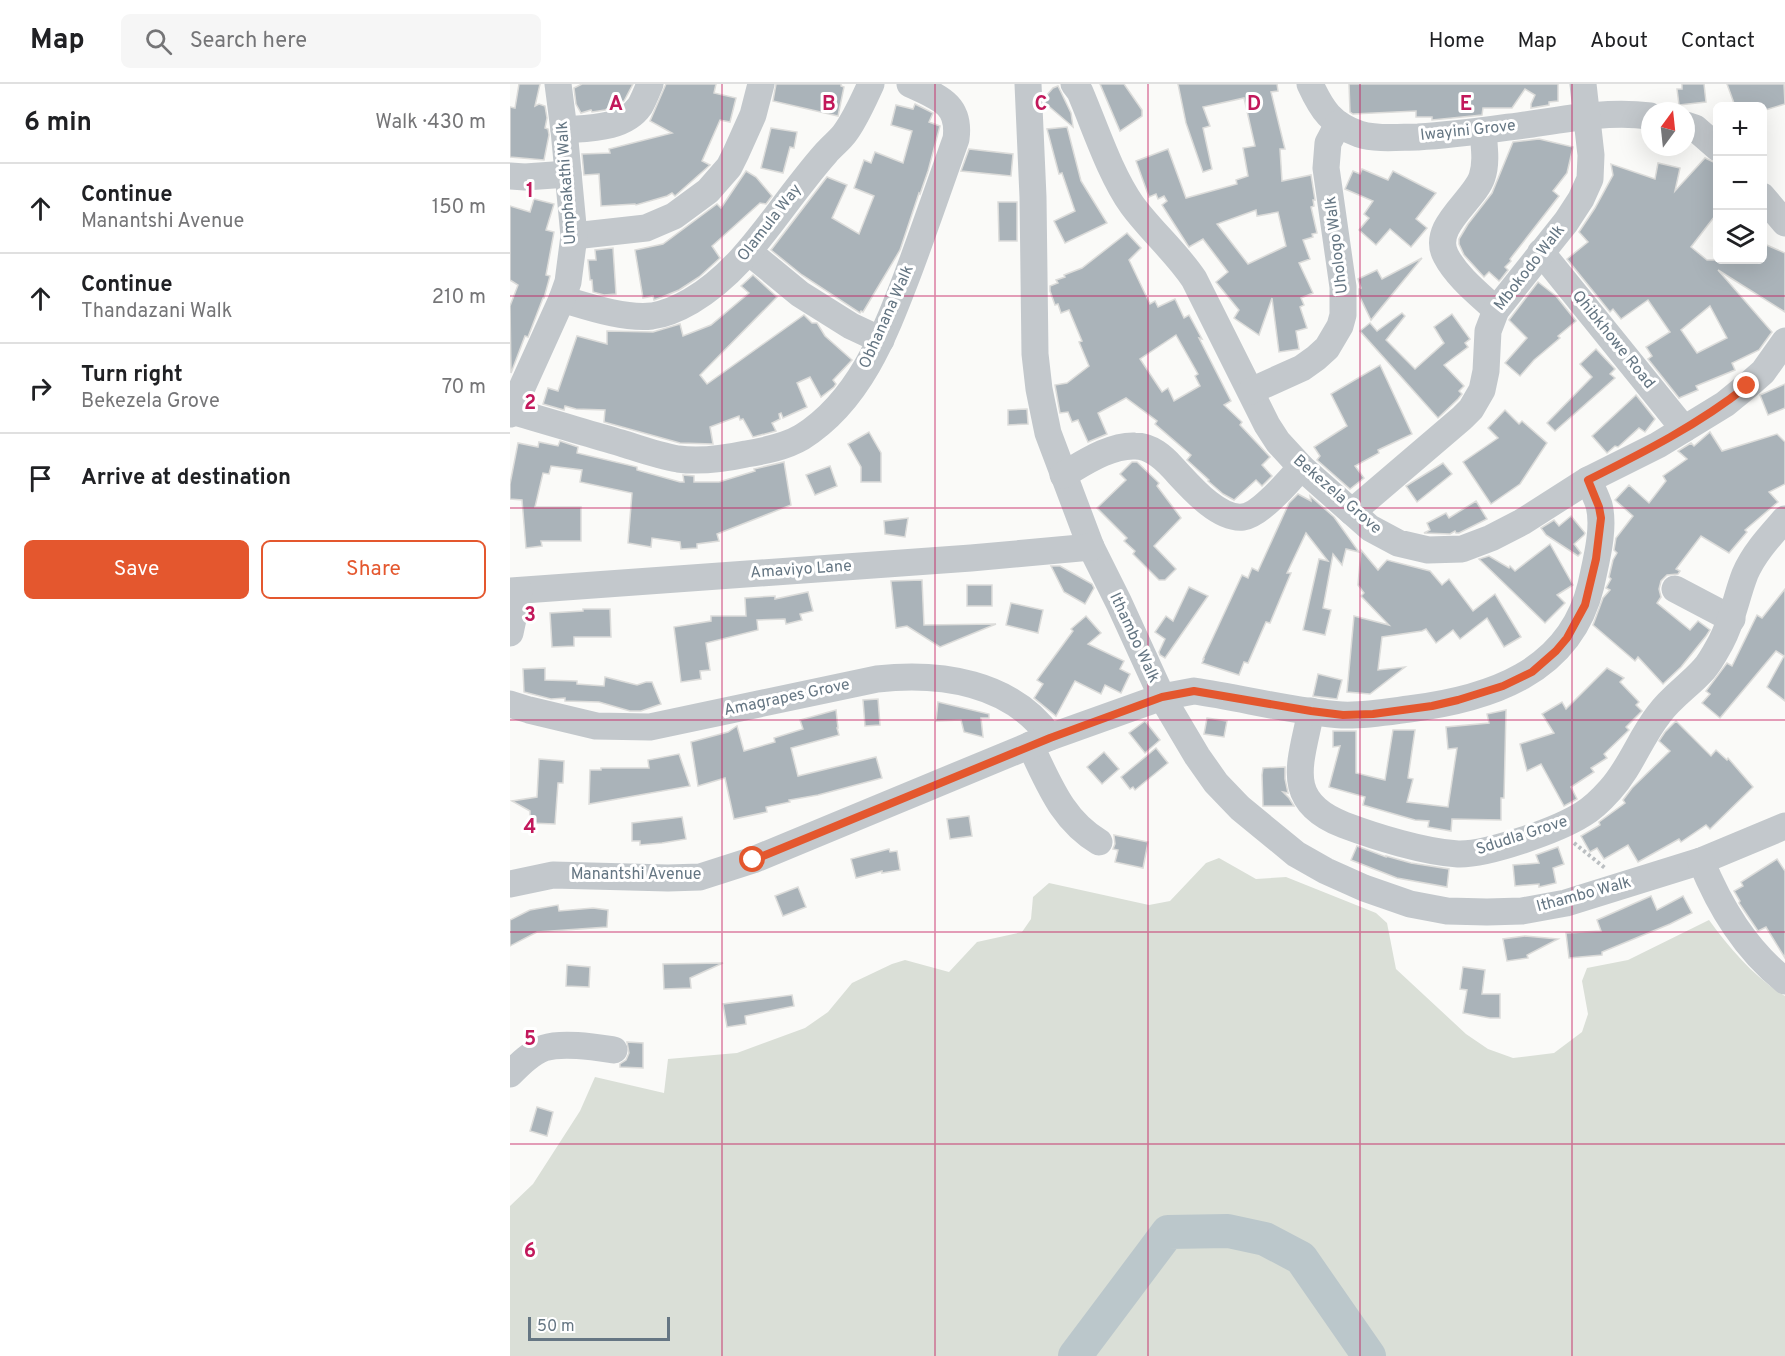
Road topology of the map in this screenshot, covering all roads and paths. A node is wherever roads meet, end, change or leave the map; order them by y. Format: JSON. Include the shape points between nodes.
{"nodes":[{"id":1,"x":558,"y":84,"type":"edge"},
{"id":2,"x":650,"y":84,"type":"edge"},
{"id":3,"x":761,"y":84,"type":"edge"},
{"id":4,"x":871,"y":84,"type":"edge"},
{"id":5,"x":910,"y":84,"type":"edge"},
{"id":6,"x":1028,"y":84,"type":"edge"},
{"id":7,"x":1074,"y":84,"type":"edge"},
{"id":8,"x":1310,"y":84,"type":"edge"},
{"id":9,"x":1583,"y":84,"type":"edge"},
{"id":10,"x":1641,"y":115,"type":"edge"},
{"id":11,"x":1587,"y":116,"type":"junction"},
{"id":12,"x":1338,"y":124,"type":"junction"},
{"id":13,"x":1695,"y":128,"type":"edge"},
{"id":14,"x":564,"y":130,"type":"junction"},
{"id":15,"x":1483,"y":131,"type":"junction"},
{"id":16,"x":1713,"y":144,"type":"edge"},
{"id":17,"x":568,"y":174,"type":"junction"},
{"id":18,"x":510,"y":176,"type":"edge"},
{"id":19,"x":1767,"y":202,"type":"edge"},
{"id":20,"x":1785,"y":223,"type":"edge"},
{"id":21,"x":574,"y":236,"type":"junction"},
{"id":22,"x":749,"y":252,"type":"junction"},
{"id":23,"x":1541,"y":252,"type":"junction"},
{"id":24,"x":562,"y":299,"type":"junction"},
{"id":25,"x":1496,"y":310,"type":"junction"},
{"id":26,"x":880,"y":340,"type":"junction"},
{"id":27,"x":1785,"y":341,"type":"edge"},
{"id":28,"x":516,"y":383,"type":"edge"},
{"id":29,"x":1251,"y":391,"type":"junction"},
{"id":30,"x":511,"y":413,"type":"edge"},
{"id":31,"x":1684,"y":429,"type":"junction"},
{"id":32,"x":1301,"y":467,"type":"junction"},
{"id":33,"x":1063,"y":475,"type":"junction"},
{"id":34,"x":1588,"y":480,"type":"junction"},
{"id":35,"x":1352,"y":512,"type":"junction"},
{"id":36,"x":1785,"y":519,"type":"edge"},
{"id":37,"x":1091,"y":548,"type":"junction"},
{"id":38,"x":1675,"y":589,"type":"dead end"},
{"id":39,"x":514,"y":591,"type":"edge"},
{"id":40,"x":1732,"y":620,"type":"junction"},
{"id":41,"x":510,"y":633,"type":"edge"},
{"id":42,"x":1162,"y":697,"type":"junction"},
{"id":43,"x":510,"y":704,"type":"edge"},
{"id":44,"x":1311,"y":711,"type":"junction"},
{"id":45,"x":1040,"y":741,"type":"junction"},
{"id":46,"x":1785,"y":826,"type":"edge"},
{"id":47,"x":1555,"y":828,"type":"junction"},
{"id":48,"x":1100,"y":842,"type":"dead end"},
{"id":49,"x":1701,"y":861,"type":"junction"},
{"id":50,"x":510,"y":884,"type":"edge"},
{"id":51,"x":1626,"y":884,"type":"junction"},
{"id":52,"x":1785,"y":981,"type":"edge"},
{"id":53,"x":614,"y":1050,"type":"dead end"},
{"id":54,"x":510,"y":1074,"type":"edge"}],
"edges":[{"from":1,"to":14,"type":"street","name":"Umphakathi Walk"},
{"from":2,"to":14,"type":"street","via":[[640,106],[623,120]]},
{"from":3,"to":21,"type":"street","via":[[753,115],[736,153],[708,191],[674,216],[646,228]]},
{"from":4,"to":22,"type":"street","name":"Olamula Way","via":[[844,134]]},
{"from":5,"to":26,"type":"street","name":"Obhanana Walk","via":[[944,101],[952,110],[956,117],[956,139]]},
{"from":6,"to":33,"type":"street","name":"Ithambo Walk","via":[[1035,354],[1048,433]]},
{"from":7,"to":29,"type":"street","name":"Bekezela Grove","via":[[1126,195],[1194,279]]},
{"from":8,"to":12,"type":"street","name":"Iwayini Grove","via":[[1319,105]]},
{"from":9,"to":11,"type":"street","name":"Mbokodo Walk"},
{"from":10,"to":11,"type":"street","name":"Iwayini Grove"},
{"from":11,"to":15,"type":"street","name":"Iwayini Grove"},
{"from":11,"to":23,"type":"street","name":"Mbokodo Walk","via":[[1590,179],[1566,222]]},
{"from":12,"to":15,"type":"street","name":"Iwayini Grove","via":[[1360,135],[1380,137]]},
{"from":12,"to":29,"type":"street","name":"Uhologo Walk","via":[[1328,143],[1326,168],[1343,287],[1340,326],[1316,358]]},
{"from":13,"to":16,"type":"street"},
{"from":14,"to":17,"type":"street","name":"Umphakathi Walk"},
{"from":15,"to":25,"type":"street","via":[[1482,178],[1449,224],[1443,249],[1460,275]]},
{"from":17,"to":18,"type":"street"},
{"from":17,"to":21,"type":"street","name":"Umphakathi Walk"},
{"from":19,"to":20,"type":"street"},
{"from":21,"to":24,"type":"street","name":"Umphakathi Walk"},
{"from":22,"to":24,"type":"street","name":"Olamula Way","via":[[700,295],[663,314],[626,315]]},
{"from":22,"to":26,"type":"street","via":[[800,294]]},
{"from":23,"to":25,"type":"street","name":"Mbokodo Walk"},
{"from":23,"to":31,"type":"street","name":"Qhibkhowe Road"},
{"from":24,"to":28,"type":"street","name":"Umphakathi Walk"},
{"from":25,"to":35,"type":"street","name":"Mbokodo Walk","via":[[1488,331],[1485,380],[1471,409]]},
{"from":26,"to":30,"type":"street","name":"Obhanana Walk","via":[[852,389],[814,428],[789,443],[744,455],[705,460],[666,457]]},
{"from":27,"to":31,"type":"street","name":"Bekezela Grove","via":[[1763,372],[1725,404]]},
{"from":28,"to":30,"type":"street","name":"Umphakathi Walk"},
{"from":29,"to":32,"type":"street","name":"Bekezela Grove","via":[[1278,442]]},
{"from":31,"to":34,"type":"street","name":"Bekezela Grove"},
{"from":32,"to":33,"type":"street","via":[[1254,512],[1239,518],[1211,505],[1160,456],[1142,447],[1113,450]]},
{"from":32,"to":35,"type":"street","name":"Bekezela Grove"},
{"from":33,"to":37,"type":"street","name":"Ithambo Walk"},
{"from":34,"to":35,"type":"street","name":"Bekezela Grove","via":[[1522,522],[1462,549],[1428,550],[1398,543],[1370,528]]},
{"from":34,"to":44,"type":"street","name":"Manantshi Avenue","via":[[1601,518],[1588,595],[1567,638],[1544,663],[1503,686],[1432,706],[1373,714]]},
{"from":36,"to":40,"type":"street","name":"Sdudla Grove","via":[[1748,567]]},
{"from":37,"to":39,"type":"street","name":"Amaviyo Lane"},
{"from":37,"to":42,"type":"street","name":"Ithambo Walk"},
{"from":38,"to":40,"type":"street"},
{"from":39,"to":41,"type":"street"},
{"from":40,"to":47,"type":"street","name":"Sdudla Grove","via":[[1705,668],[1661,711],[1610,790],[1584,814]]},
{"from":42,"to":44,"type":"street","name":"Manantshi Avenue","via":[[1194,691]]},
{"from":42,"to":45,"type":"street","name":"Manantshi Avenue"},
{"from":42,"to":51,"type":"street","name":"Ithambo Walk","via":[[1197,756],[1240,808],[1296,854],[1364,888],[1410,904],[1447,911],[1487,912],[1566,903]]},
{"from":43,"to":45,"type":"street","name":"Amagrapes Grove","via":[[596,726],[650,727],[877,680],[932,677],[972,685],[1002,697],[1040,723]]},
{"from":44,"to":47,"type":"street","name":"Sdudla Grove","via":[[1301,761],[1301,789],[1311,805],[1339,823],[1400,842],[1460,854],[1488,850]]},
{"from":45,"to":48,"type":"street","name":"Amagrapes Grove","via":[[1062,808]]},
{"from":45,"to":50,"type":"street","name":"Manantshi Avenue","via":[[753,860],[700,877],[554,875]]},
{"from":46,"to":49,"type":"street","name":"Ithambo Walk"},
{"from":47,"to":51,"type":"path"},
{"from":49,"to":51,"type":"street","name":"Ithambo Walk"},
{"from":49,"to":52,"type":"street","via":[[1739,933],[1763,963]]},
{"from":53,"to":54,"type":"street","via":[[544,1048]]}]}
